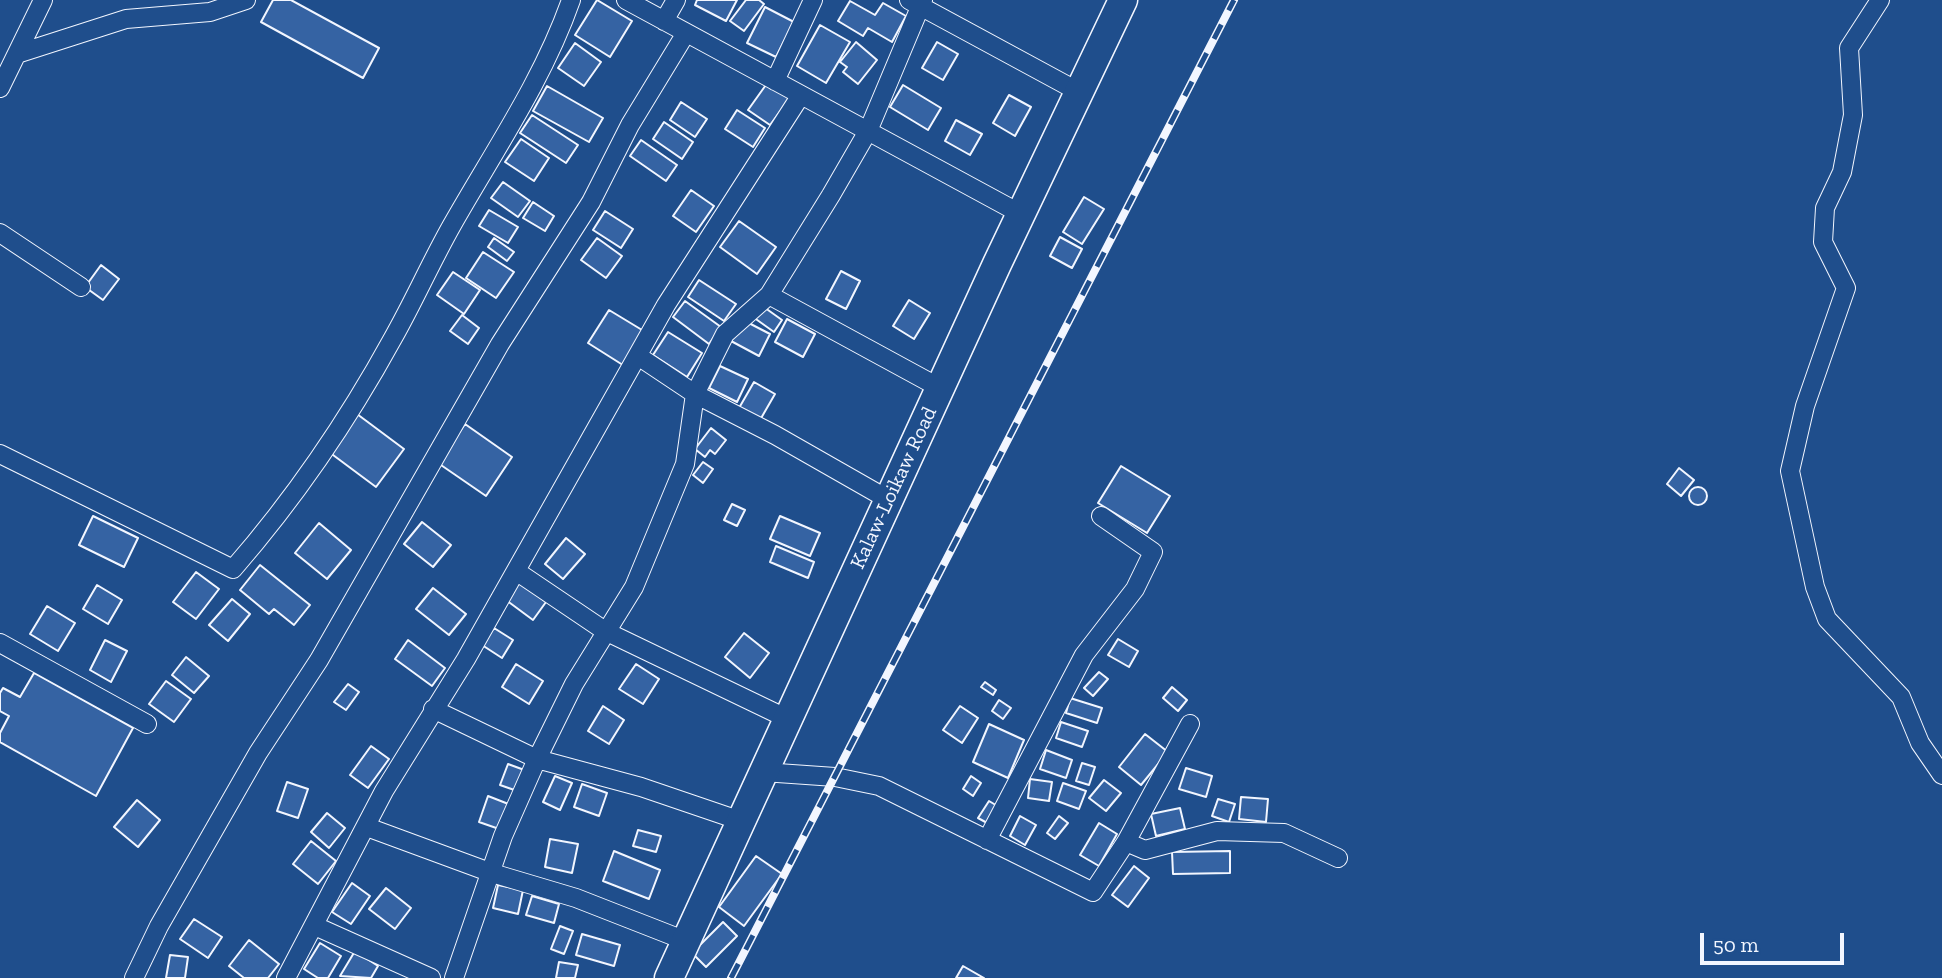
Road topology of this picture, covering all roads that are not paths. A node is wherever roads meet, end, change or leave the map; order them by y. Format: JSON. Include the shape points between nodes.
{"nodes":[{"id":1,"x":43,"y":0,"type":"edge"},
{"id":2,"x":246,"y":0,"type":"edge"},
{"id":3,"x":571,"y":0,"type":"edge"},
{"id":4,"x":626,"y":0,"type":"edge"},
{"id":5,"x":676,"y":0,"type":"edge"},
{"id":6,"x":813,"y":0,"type":"edge"},
{"id":7,"x":1123,"y":0,"type":"edge"},
{"id":8,"x":1880,"y":0,"type":"edge"},
{"id":9,"x":918,"y":2,"type":"edge"},
{"id":10,"x":664,"y":21,"type":"junction"},
{"id":11,"x":686,"y":33,"type":"junction"},
{"id":12,"x":17,"y":54,"type":"junction"},
{"id":13,"x":775,"y":81,"type":"junction"},
{"id":14,"x":0,"y":88,"type":"edge"},
{"id":15,"x":1079,"y":92,"type":"junction"},
{"id":16,"x":801,"y":95,"type":"junction"},
{"id":17,"x":868,"y":131,"type":"junction"},
{"id":18,"x":1021,"y":214,"type":"junction"},
{"id":19,"x":0,"y":233,"type":"edge"},
{"id":20,"x":81,"y":286,"type":"dead end"},
{"id":21,"x":768,"y":295,"type":"junction"},
{"id":22,"x":638,"y":356,"type":"junction"},
{"id":23,"x":940,"y":388,"type":"junction"},
{"id":24,"x":695,"y":394,"type":"junction"},
{"id":25,"x":3,"y":462,"type":"edge"},
{"id":26,"x":889,"y":500,"type":"junction"},
{"id":27,"x":1101,"y":516,"type":"dead end"},
{"id":28,"x":516,"y":571,"type":"junction"},
{"id":29,"x":605,"y":631,"type":"junction"},
{"id":30,"x":0,"y":643,"type":"edge"},
{"id":31,"x":433,"y":709,"type":"junction"},
{"id":32,"x":788,"y":719,"type":"junction"},
{"id":33,"x":147,"y":724,"type":"dead end"},
{"id":34,"x":1190,"y":724,"type":"dead end"},
{"id":35,"x":537,"y":759,"type":"junction"},
{"id":36,"x":764,"y":772,"type":"junction"},
{"id":37,"x":1942,"y":775,"type":"edge"},
{"id":38,"x":741,"y":821,"type":"junction"},
{"id":39,"x":367,"y":827,"type":"junction"},
{"id":40,"x":987,"y":840,"type":"junction"},
{"id":41,"x":1126,"y":842,"type":"junction"},
{"id":42,"x":1338,"y":858,"type":"dead end"},
{"id":43,"x":492,"y":873,"type":"junction"},
{"id":44,"x":315,"y":926,"type":"junction"},
{"id":45,"x":686,"y":941,"type":"junction"},
{"id":46,"x":134,"y":978,"type":"edge"},
{"id":47,"x":286,"y":978,"type":"edge"},
{"id":48,"x":431,"y":978,"type":"edge"},
{"id":49,"x":454,"y":978,"type":"edge"},
{"id":50,"x":668,"y":978,"type":"edge"}],
"edges":[{"from":1,"to":12,"type":"street"},
{"from":2,"to":12,"type":"street","via":[[210,12],[126,19]]},
{"from":3,"to":25,"type":"street","via":[[560,32],[512,125],[392,340],[284,510],[233,569]]},
{"from":4,"to":10,"type":"street"},
{"from":5,"to":10,"type":"street"},
{"from":6,"to":13,"type":"street"},
{"from":7,"to":15,"type":"main road","name":"Kalaw-Loikaw Road"},
{"from":8,"to":37,"type":"street","via":[[1849,48],[1853,115],[1842,172],[1825,208],[1824,242],[1846,288],[1805,406],[1790,471],[1815,587],[1827,619],[1901,697],[1920,743]]},
{"from":9,"to":15,"type":"street"},
{"from":9,"to":17,"type":"street"},
{"from":10,"to":11,"type":"street"},
{"from":11,"to":13,"type":"street"},
{"from":11,"to":46,"type":"street","via":[[319,660],[258,753]]},
{"from":12,"to":14,"type":"street"},
{"from":13,"to":16,"type":"street"},
{"from":15,"to":18,"type":"main road","name":"Kalaw-Loikaw Road"},
{"from":16,"to":17,"type":"street"},
{"from":16,"to":22,"type":"street"},
{"from":17,"to":18,"type":"street"},
{"from":17,"to":21,"type":"street"},
{"from":18,"to":23,"type":"main road","name":"Kalaw-Loikaw Road"},
{"from":19,"to":20,"type":"street"},
{"from":21,"to":23,"type":"street"},
{"from":21,"to":24,"type":"street","via":[[724,334]]},
{"from":22,"to":24,"type":"street"},
{"from":22,"to":28,"type":"street"},
{"from":23,"to":26,"type":"main road","name":"Kalaw-Loikaw Road"},
{"from":24,"to":26,"type":"street"},
{"from":24,"to":29,"type":"street","via":[[685,464],[634,587]]},
{"from":26,"to":32,"type":"main road","name":"Kalaw-Loikaw Road"},
{"from":27,"to":40,"type":"street","via":[[1153,552],[1136,589],[1084,655]]},
{"from":28,"to":29,"type":"street"},
{"from":28,"to":31,"type":"street"},
{"from":29,"to":32,"type":"street"},
{"from":29,"to":35,"type":"street"},
{"from":30,"to":33,"type":"street"},
{"from":31,"to":35,"type":"street"},
{"from":31,"to":39,"type":"street"},
{"from":32,"to":36,"type":"main road","name":"Kalaw-Loikaw Road"},
{"from":34,"to":41,"type":"street"},
{"from":35,"to":38,"type":"street"},
{"from":35,"to":43,"type":"street"},
{"from":36,"to":38,"type":"main road","name":"Kalaw-Loikaw Road"},
{"from":36,"to":40,"type":"street","via":[[835,777],[879,786]]},
{"from":38,"to":45,"type":"main road","name":"Kalaw-Loikaw Road"},
{"from":39,"to":43,"type":"street"},
{"from":39,"to":44,"type":"street"},
{"from":40,"to":41,"type":"street","via":[[1093,891]]},
{"from":41,"to":42,"type":"street","via":[[1145,850],[1217,831],[1284,833]]},
{"from":43,"to":45,"type":"street","via":[[576,898]]},
{"from":43,"to":49,"type":"street"},
{"from":44,"to":47,"type":"street"},
{"from":44,"to":48,"type":"street"},
{"from":45,"to":50,"type":"main road","name":"Kalaw-Loikaw Road"}]}
